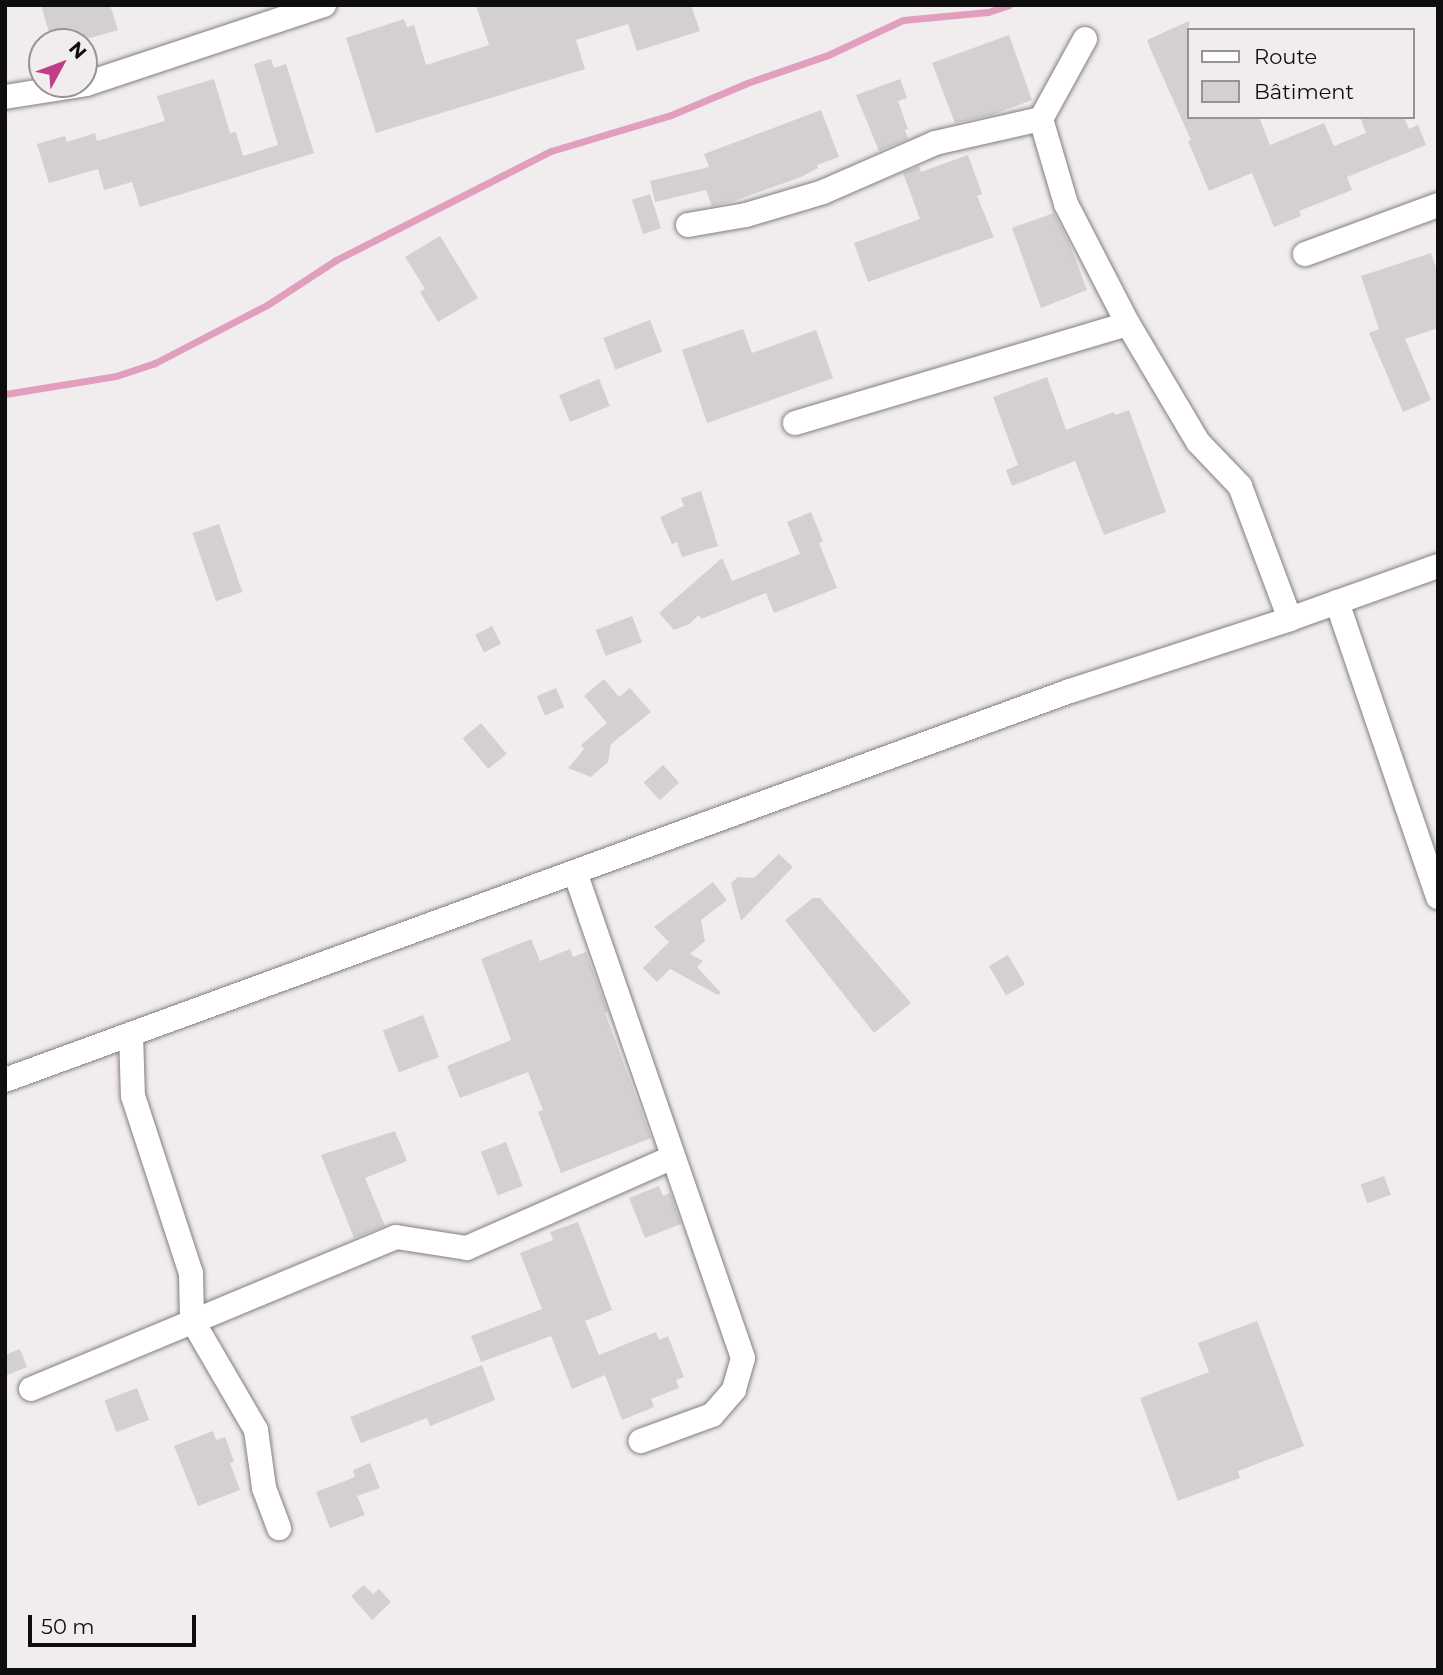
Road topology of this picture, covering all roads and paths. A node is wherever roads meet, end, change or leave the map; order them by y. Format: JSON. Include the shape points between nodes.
{"nodes":[{"id":1,"x":324,"y":5,"type":"edge"},
{"id":2,"x":1084,"y":39,"type":"dead end"},
{"id":3,"x":5,"y":97,"type":"edge"},
{"id":4,"x":1041,"y":119,"type":"junction"},
{"id":5,"x":1438,"y":205,"type":"edge"},
{"id":6,"x":688,"y":225,"type":"dead end"},
{"id":7,"x":1306,"y":254,"type":"dead end"},
{"id":8,"x":1128,"y":324,"type":"junction"},
{"id":9,"x":795,"y":423,"type":"dead end"},
{"id":10,"x":1438,"y":566,"type":"edge"},
{"id":11,"x":1337,"y":602,"type":"junction"},
{"id":12,"x":1290,"y":619,"type":"junction"},
{"id":13,"x":575,"y":872,"type":"junction"},
{"id":14,"x":1438,"y":897,"type":"edge"},
{"id":15,"x":131,"y":1034,"type":"junction"},
{"id":16,"x":5,"y":1080,"type":"edge"},
{"id":17,"x":673,"y":1157,"type":"junction"},
{"id":18,"x":192,"y":1320,"type":"junction"},
{"id":19,"x":31,"y":1388,"type":"dead end"},
{"id":20,"x":640,"y":1440,"type":"dead end"},
{"id":21,"x":279,"y":1528,"type":"dead end"}],
"edges":[{"from":1,"to":3,"type":"street","via":[[86,84]]},
{"from":2,"to":4,"type":"street"},
{"from":4,"to":6,"type":"street","via":[[936,143],[823,192],[759,212]]},
{"from":4,"to":8,"type":"street","via":[[1066,204]]},
{"from":5,"to":7,"type":"street"},
{"from":8,"to":9,"type":"street"},
{"from":8,"to":12,"type":"street","via":[[1198,442],[1240,486]]},
{"from":10,"to":11,"type":"street"},
{"from":11,"to":12,"type":"street"},
{"from":11,"to":14,"type":"street"},
{"from":12,"to":13,"type":"street","via":[[1070,691]]},
{"from":13,"to":15,"type":"street"},
{"from":13,"to":17,"type":"street"},
{"from":15,"to":16,"type":"street"},
{"from":15,"to":18,"type":"street","via":[[133,1096],[191,1273]]},
{"from":17,"to":18,"type":"street","via":[[467,1248],[396,1237]]},
{"from":17,"to":20,"type":"street","via":[[743,1358],[734,1390],[712,1415]]},
{"from":18,"to":19,"type":"street"},
{"from":18,"to":21,"type":"street","via":[[257,1430],[264,1488]]}]}
